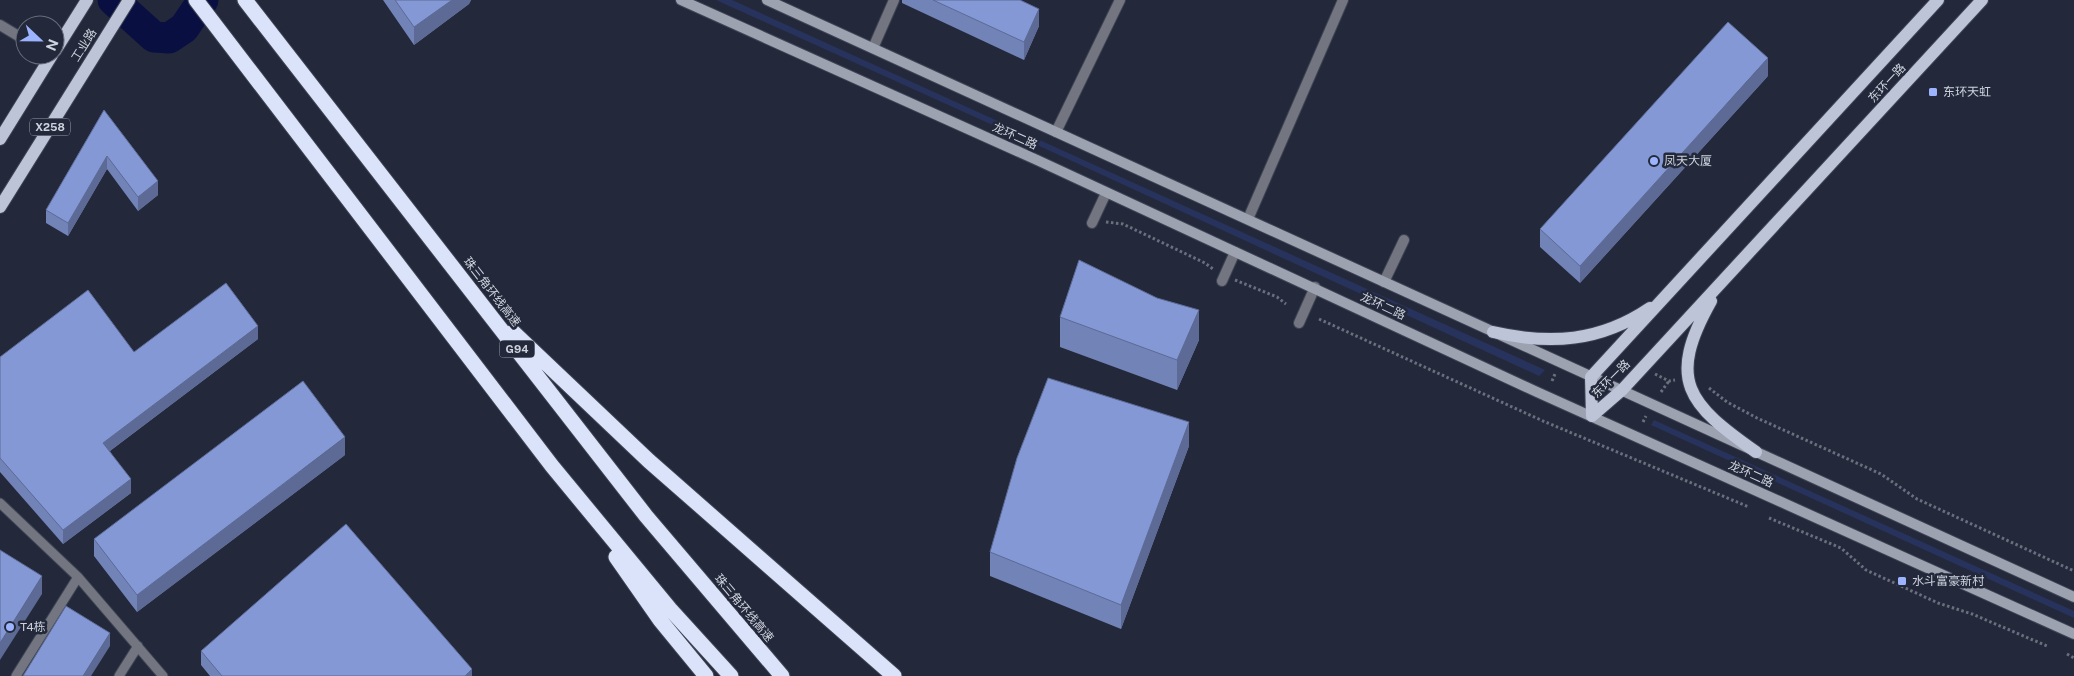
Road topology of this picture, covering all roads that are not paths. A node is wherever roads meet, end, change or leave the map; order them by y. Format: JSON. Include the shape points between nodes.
{"nodes":[{"id":1,"x":87,"y":0,"type":"edge"},
{"id":2,"x":129,"y":0,"type":"edge"},
{"id":3,"x":196,"y":0,"type":"edge"},
{"id":4,"x":245,"y":0,"type":"edge"},
{"id":5,"x":681,"y":0,"type":"edge"},
{"id":6,"x":767,"y":0,"type":"edge"},
{"id":7,"x":894,"y":0,"type":"edge"},
{"id":8,"x":1120,"y":0,"type":"edge"},
{"id":9,"x":1343,"y":0,"type":"edge"},
{"id":10,"x":1938,"y":0,"type":"edge"},
{"id":11,"x":1982,"y":0,"type":"edge"},
{"id":12,"x":0,"y":25,"type":"edge"},
{"id":13,"x":15,"y":34,"type":"edge"},
{"id":14,"x":65,"y":34,"type":"edge"},
{"id":15,"x":873,"y":48,"type":"junction"},
{"id":16,"x":45,"y":65,"type":"edge"},
{"id":17,"x":1056,"y":132,"type":"junction"},
{"id":18,"x":0,"y":139,"type":"edge"},
{"id":19,"x":1106,"y":193,"type":"junction"},
{"id":20,"x":0,"y":207,"type":"edge"},
{"id":21,"x":1248,"y":219,"type":"junction"},
{"id":22,"x":1092,"y":223,"type":"dead end"},
{"id":23,"x":1404,"y":240,"type":"dead end"},
{"id":24,"x":1235,"y":252,"type":"junction"},
{"id":25,"x":1227,"y":280,"type":"road end"},
{"id":26,"x":1724,"y":280,"type":"junction"},
{"id":27,"x":1384,"y":282,"type":"junction"},
{"id":28,"x":1315,"y":287,"type":"junction"},
{"id":29,"x":475,"y":295,"type":"junction"},
{"id":30,"x":1666,"y":296,"type":"junction"},
{"id":31,"x":1298,"y":323,"type":"dead end"},
{"id":32,"x":1493,"y":332,"type":"junction"},
{"id":33,"x":1591,"y":377,"type":"junction"},
{"id":34,"x":1622,"y":390,"type":"junction"},
{"id":35,"x":1592,"y":416,"type":"junction"},
{"id":36,"x":1756,"y":452,"type":"junction"},
{"id":37,"x":552,"y":466,"type":"junction"},
{"id":38,"x":0,"y":503,"type":"edge"},
{"id":39,"x":78,"y":577,"type":"junction"},
{"id":40,"x":2074,"y":597,"type":"edge"},
{"id":41,"x":2074,"y":634,"type":"edge"},
{"id":42,"x":138,"y":646,"type":"junction"},
{"id":43,"x":16,"y":676,"type":"edge"},
{"id":44,"x":119,"y":676,"type":"edge"},
{"id":45,"x":164,"y":676,"type":"edge"},
{"id":46,"x":706,"y":676,"type":"edge"},
{"id":47,"x":731,"y":676,"type":"edge"},
{"id":48,"x":782,"y":676,"type":"edge"},
{"id":49,"x":894,"y":676,"type":"edge"}],
"edges":[{"from":1,"to":14,"type":"main road","name":"工业路","number":"X258"},
{"from":2,"to":20,"type":"main road","name":"工业路","number":"X258"},
{"from":3,"to":37,"type":"highway"},
{"from":4,"to":29,"type":"highway","name":"珠三角环线高速","number":"G94"},
{"from":5,"to":19,"type":"main road","name":"龙环二路"},
{"from":6,"to":15,"type":"main road","name":"龙环二路"},
{"from":7,"to":15,"type":"street"},
{"from":8,"to":17,"type":"street"},
{"from":9,"to":21,"type":"street"},
{"from":10,"to":30,"type":"main road","name":"东环一路"},
{"from":11,"to":26,"type":"main road","name":"东环一路"},
{"from":12,"to":13,"type":"street"},
{"from":15,"to":17,"type":"main road","name":"龙环二路"},
{"from":16,"to":18,"type":"main road","name":"工业路","number":"X258"},
{"from":17,"to":21,"type":"main road","name":"龙环二路"},
{"from":19,"to":22,"type":"street"},
{"from":19,"to":24,"type":"main road","name":"龙环二路"},
{"from":21,"to":27,"type":"main road","name":"龙环二路"},
{"from":23,"to":27,"type":"street"},
{"from":24,"to":25,"type":"street"},
{"from":24,"to":28,"type":"main road","name":"龙环二路"},
{"from":26,"to":34,"type":"main road","name":"东环一路"},
{"from":26,"to":36,"type":"main road","via":[[1695,335],[1687,376],[1691,390],[1709,415]]},
{"from":27,"to":32,"type":"main road","name":"龙环二路"},
{"from":28,"to":31,"type":"street"},
{"from":28,"to":35,"type":"main road","name":"龙环二路"},
{"from":29,"to":48,"type":"highway","name":"珠三角环线高速","number":"G94","via":[[646,516]]},
{"from":29,"to":49,"type":"highway","via":[[649,461]]},
{"from":30,"to":32,"type":"main road","via":[[1646,311],[1585,337],[1532,340]]},
{"from":30,"to":33,"type":"main road","name":"东环一路"},
{"from":32,"to":33,"type":"main road","name":"龙环二路"},
{"from":33,"to":34,"type":"main road","name":"龙环二路"},
{"from":33,"to":35,"type":"main road","name":"东环一路"},
{"from":34,"to":35,"type":"main road","name":"东环一路"},
{"from":34,"to":36,"type":"main road","name":"龙环二路"},
{"from":35,"to":41,"type":"main road","name":"龙环二路"},
{"from":36,"to":40,"type":"main road","name":"龙环二路"},
{"from":37,"to":46,"type":"highway","via":[[660,620]]},
{"from":37,"to":47,"type":"highway","via":[[670,609]]},
{"from":38,"to":39,"type":"lane"},
{"from":39,"to":42,"type":"lane"},
{"from":39,"to":43,"type":"lane"},
{"from":42,"to":44,"type":"lane"},
{"from":42,"to":45,"type":"lane"}]}
